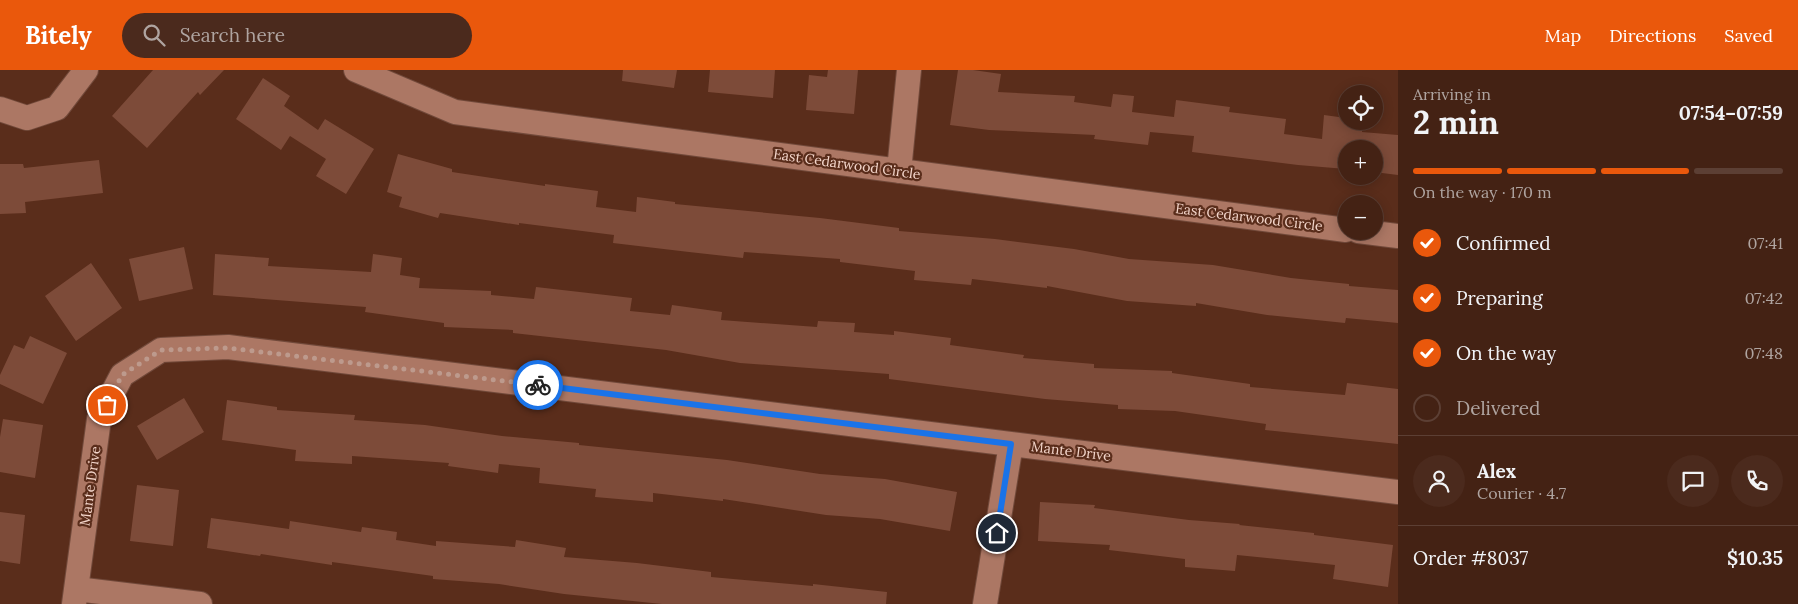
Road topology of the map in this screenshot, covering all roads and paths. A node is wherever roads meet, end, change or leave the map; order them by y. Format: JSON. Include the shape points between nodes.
{"nodes":[{"id":1,"x":86,"y":70,"type":"edge"},
{"id":2,"x":356,"y":70,"type":"edge"},
{"id":3,"x":909,"y":70,"type":"edge"},
{"id":4,"x":0,"y":109,"type":"edge"},
{"id":5,"x":899,"y":171,"type":"junction"},
{"id":6,"x":1338,"y":229,"type":"edge"},
{"id":7,"x":1383,"y":234,"type":"edge"},
{"id":8,"x":1398,"y":236,"type":"edge"},
{"id":9,"x":1011,"y":444,"type":"junction"},
{"id":10,"x":1398,"y":492,"type":"edge"},
{"id":11,"x":75,"y":596,"type":"edge"},
{"id":12,"x":200,"y":604,"type":"edge"},
{"id":13,"x":985,"y":604,"type":"edge"}],
"edges":[{"from":1,"to":4,"type":"street","via":[[57,108],[27,118]]},
{"from":2,"to":5,"type":"street","name":"East Cedarwood Circle","via":[[454,112]]},
{"from":3,"to":5,"type":"street"},
{"from":5,"to":6,"type":"street","name":"East Cedarwood Circle"},
{"from":7,"to":8,"type":"street"},
{"from":9,"to":10,"type":"street","name":"Mante Drive"},
{"from":9,"to":11,"type":"street","name":"Mante Drive","via":[[228,348],[161,350],[122,375],[99,419]]},
{"from":9,"to":13,"type":"street"},
{"from":11,"to":12,"type":"street"}]}
